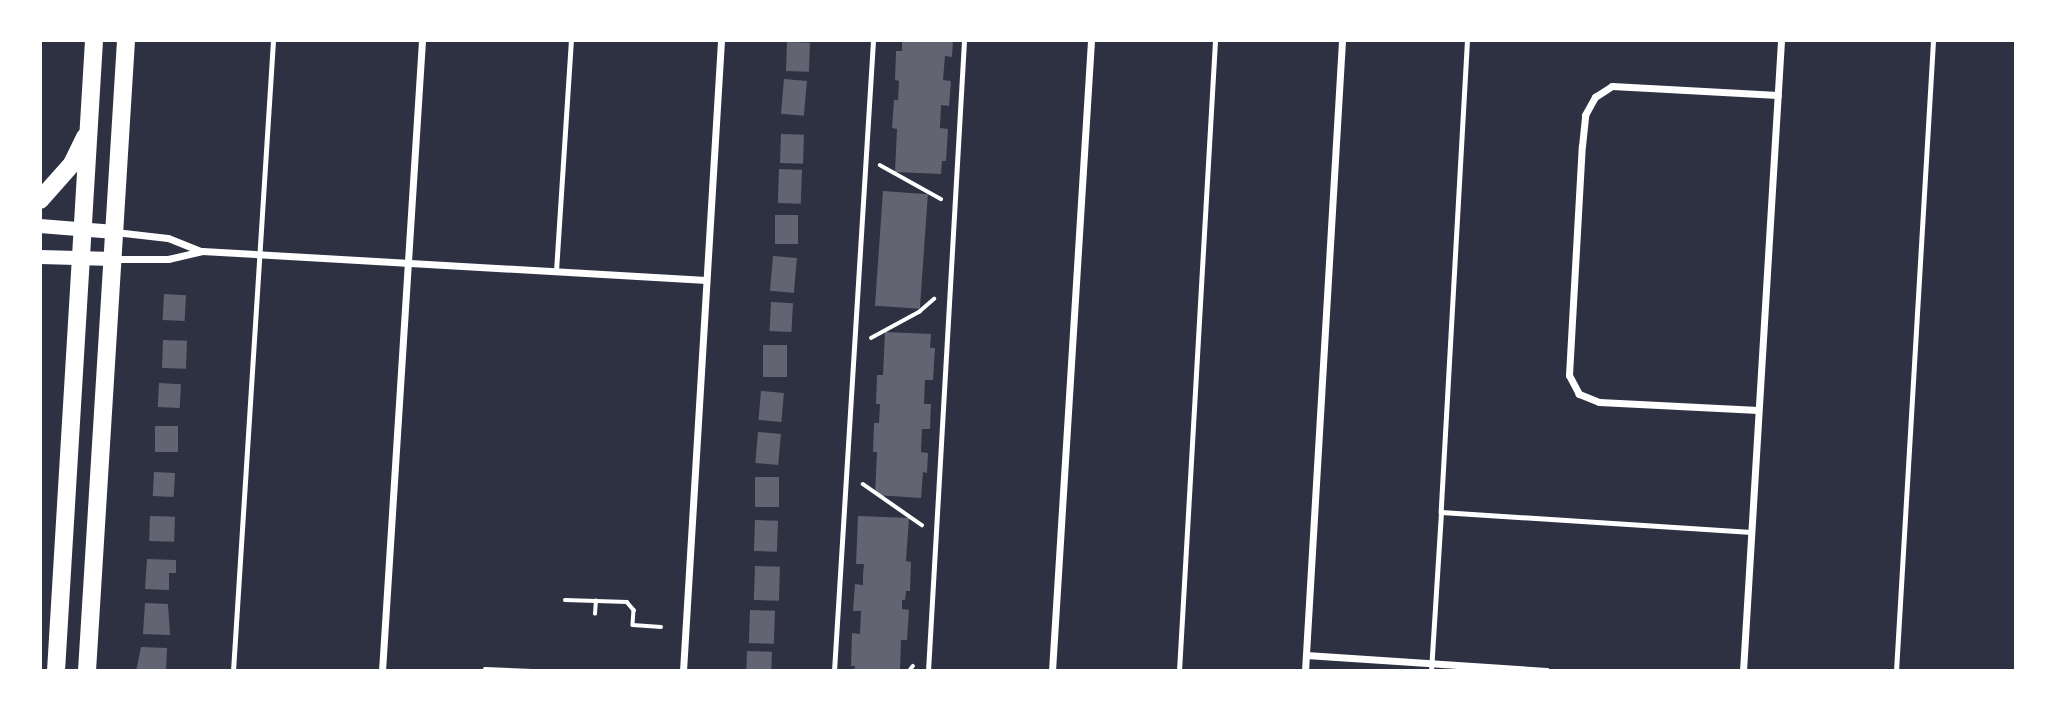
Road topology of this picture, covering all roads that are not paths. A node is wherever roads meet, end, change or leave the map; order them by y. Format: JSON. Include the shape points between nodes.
{"nodes":[{"id":1,"x":94,"y":40,"type":"edge"},
{"id":2,"x":126,"y":40,"type":"edge"},
{"id":3,"x":273,"y":40,"type":"edge"},
{"id":4,"x":422,"y":40,"type":"edge"},
{"id":5,"x":571,"y":40,"type":"edge"},
{"id":6,"x":721,"y":40,"type":"edge"},
{"id":7,"x":873,"y":40,"type":"edge"},
{"id":8,"x":964,"y":40,"type":"edge"},
{"id":9,"x":1091,"y":40,"type":"edge"},
{"id":10,"x":1214,"y":40,"type":"edge"},
{"id":11,"x":1342,"y":40,"type":"edge"},
{"id":12,"x":1467,"y":40,"type":"edge"},
{"id":13,"x":1781,"y":40,"type":"edge"},
{"id":14,"x":1933,"y":40,"type":"edge"},
{"id":15,"x":1778,"y":95,"type":"junction"},
{"id":16,"x":88,"y":131,"type":"junction"},
{"id":17,"x":40,"y":200,"type":"edge"},
{"id":18,"x":40,"y":226,"type":"edge"},
{"id":19,"x":83,"y":228,"type":"junction"},
{"id":20,"x":114,"y":232,"type":"junction"},
{"id":21,"x":202,"y":251,"type":"junction"},
{"id":22,"x":259,"y":255,"type":"junction"},
{"id":23,"x":40,"y":257,"type":"edge"},
{"id":24,"x":81,"y":259,"type":"junction"},
{"id":25,"x":113,"y":259,"type":"junction"},
{"id":26,"x":407,"y":262,"type":"junction"},
{"id":27,"x":556,"y":271,"type":"junction"},
{"id":28,"x":706,"y":280,"type":"junction"},
{"id":29,"x":1758,"y":410,"type":"junction"},
{"id":30,"x":1441,"y":512,"type":"junction"},
{"id":31,"x":1751,"y":532,"type":"junction"},
{"id":32,"x":1306,"y":655,"type":"junction"},
{"id":33,"x":1432,"y":667,"type":"edge"},
{"id":34,"x":55,"y":671,"type":"edge"},
{"id":35,"x":87,"y":671,"type":"edge"},
{"id":36,"x":233,"y":671,"type":"edge"},
{"id":37,"x":382,"y":671,"type":"edge"},
{"id":38,"x":683,"y":671,"type":"edge"},
{"id":39,"x":834,"y":671,"type":"edge"},
{"id":40,"x":928,"y":671,"type":"edge"},
{"id":41,"x":1052,"y":671,"type":"edge"},
{"id":42,"x":1178,"y":671,"type":"edge"},
{"id":43,"x":1305,"y":671,"type":"edge"},
{"id":44,"x":1546,"y":671,"type":"edge"},
{"id":45,"x":1743,"y":671,"type":"edge"},
{"id":46,"x":1896,"y":671,"type":"edge"}],
"edges":[{"from":1,"to":16,"type":"main road"},
{"from":2,"to":20,"type":"main road"},
{"from":3,"to":22,"type":"lane"},
{"from":4,"to":26,"type":"street"},
{"from":5,"to":27,"type":"lane"},
{"from":6,"to":28,"type":"street"},
{"from":7,"to":39,"type":"lane"},
{"from":8,"to":40,"type":"lane"},
{"from":9,"to":41,"type":"street"},
{"from":10,"to":42,"type":"lane"},
{"from":11,"to":32,"type":"street"},
{"from":12,"to":30,"type":"lane"},
{"from":13,"to":15,"type":"street"},
{"from":14,"to":46,"type":"lane"},
{"from":15,"to":29,"type":"street"},
{"from":15,"to":29,"type":"street","via":[[1612,86],[1595,97],[1585,115],[1579,202],[1569,375],[1579,394],[1599,401]]},
{"from":16,"to":17,"type":"main road","via":[[72,164]]},
{"from":16,"to":19,"type":"main road"},
{"from":18,"to":19,"type":"main road"},
{"from":19,"to":20,"type":"main road"},
{"from":19,"to":24,"type":"main road"},
{"from":20,"to":21,"type":"street","via":[[168,238]]},
{"from":20,"to":25,"type":"main road"},
{"from":21,"to":22,"type":"street"},
{"from":21,"to":25,"type":"street","via":[[167,259]]},
{"from":22,"to":26,"type":"street"},
{"from":22,"to":36,"type":"lane"},
{"from":23,"to":24,"type":"main road"},
{"from":24,"to":25,"type":"main road"},
{"from":24,"to":34,"type":"main road"},
{"from":25,"to":35,"type":"main road"},
{"from":26,"to":27,"type":"street"},
{"from":26,"to":37,"type":"street"},
{"from":27,"to":28,"type":"street"},
{"from":28,"to":38,"type":"street"},
{"from":29,"to":31,"type":"street"},
{"from":30,"to":31,"type":"lane"},
{"from":30,"to":33,"type":"lane"},
{"from":31,"to":45,"type":"street"},
{"from":32,"to":33,"type":"street"},
{"from":32,"to":43,"type":"street"},
{"from":33,"to":44,"type":"street"}]}
